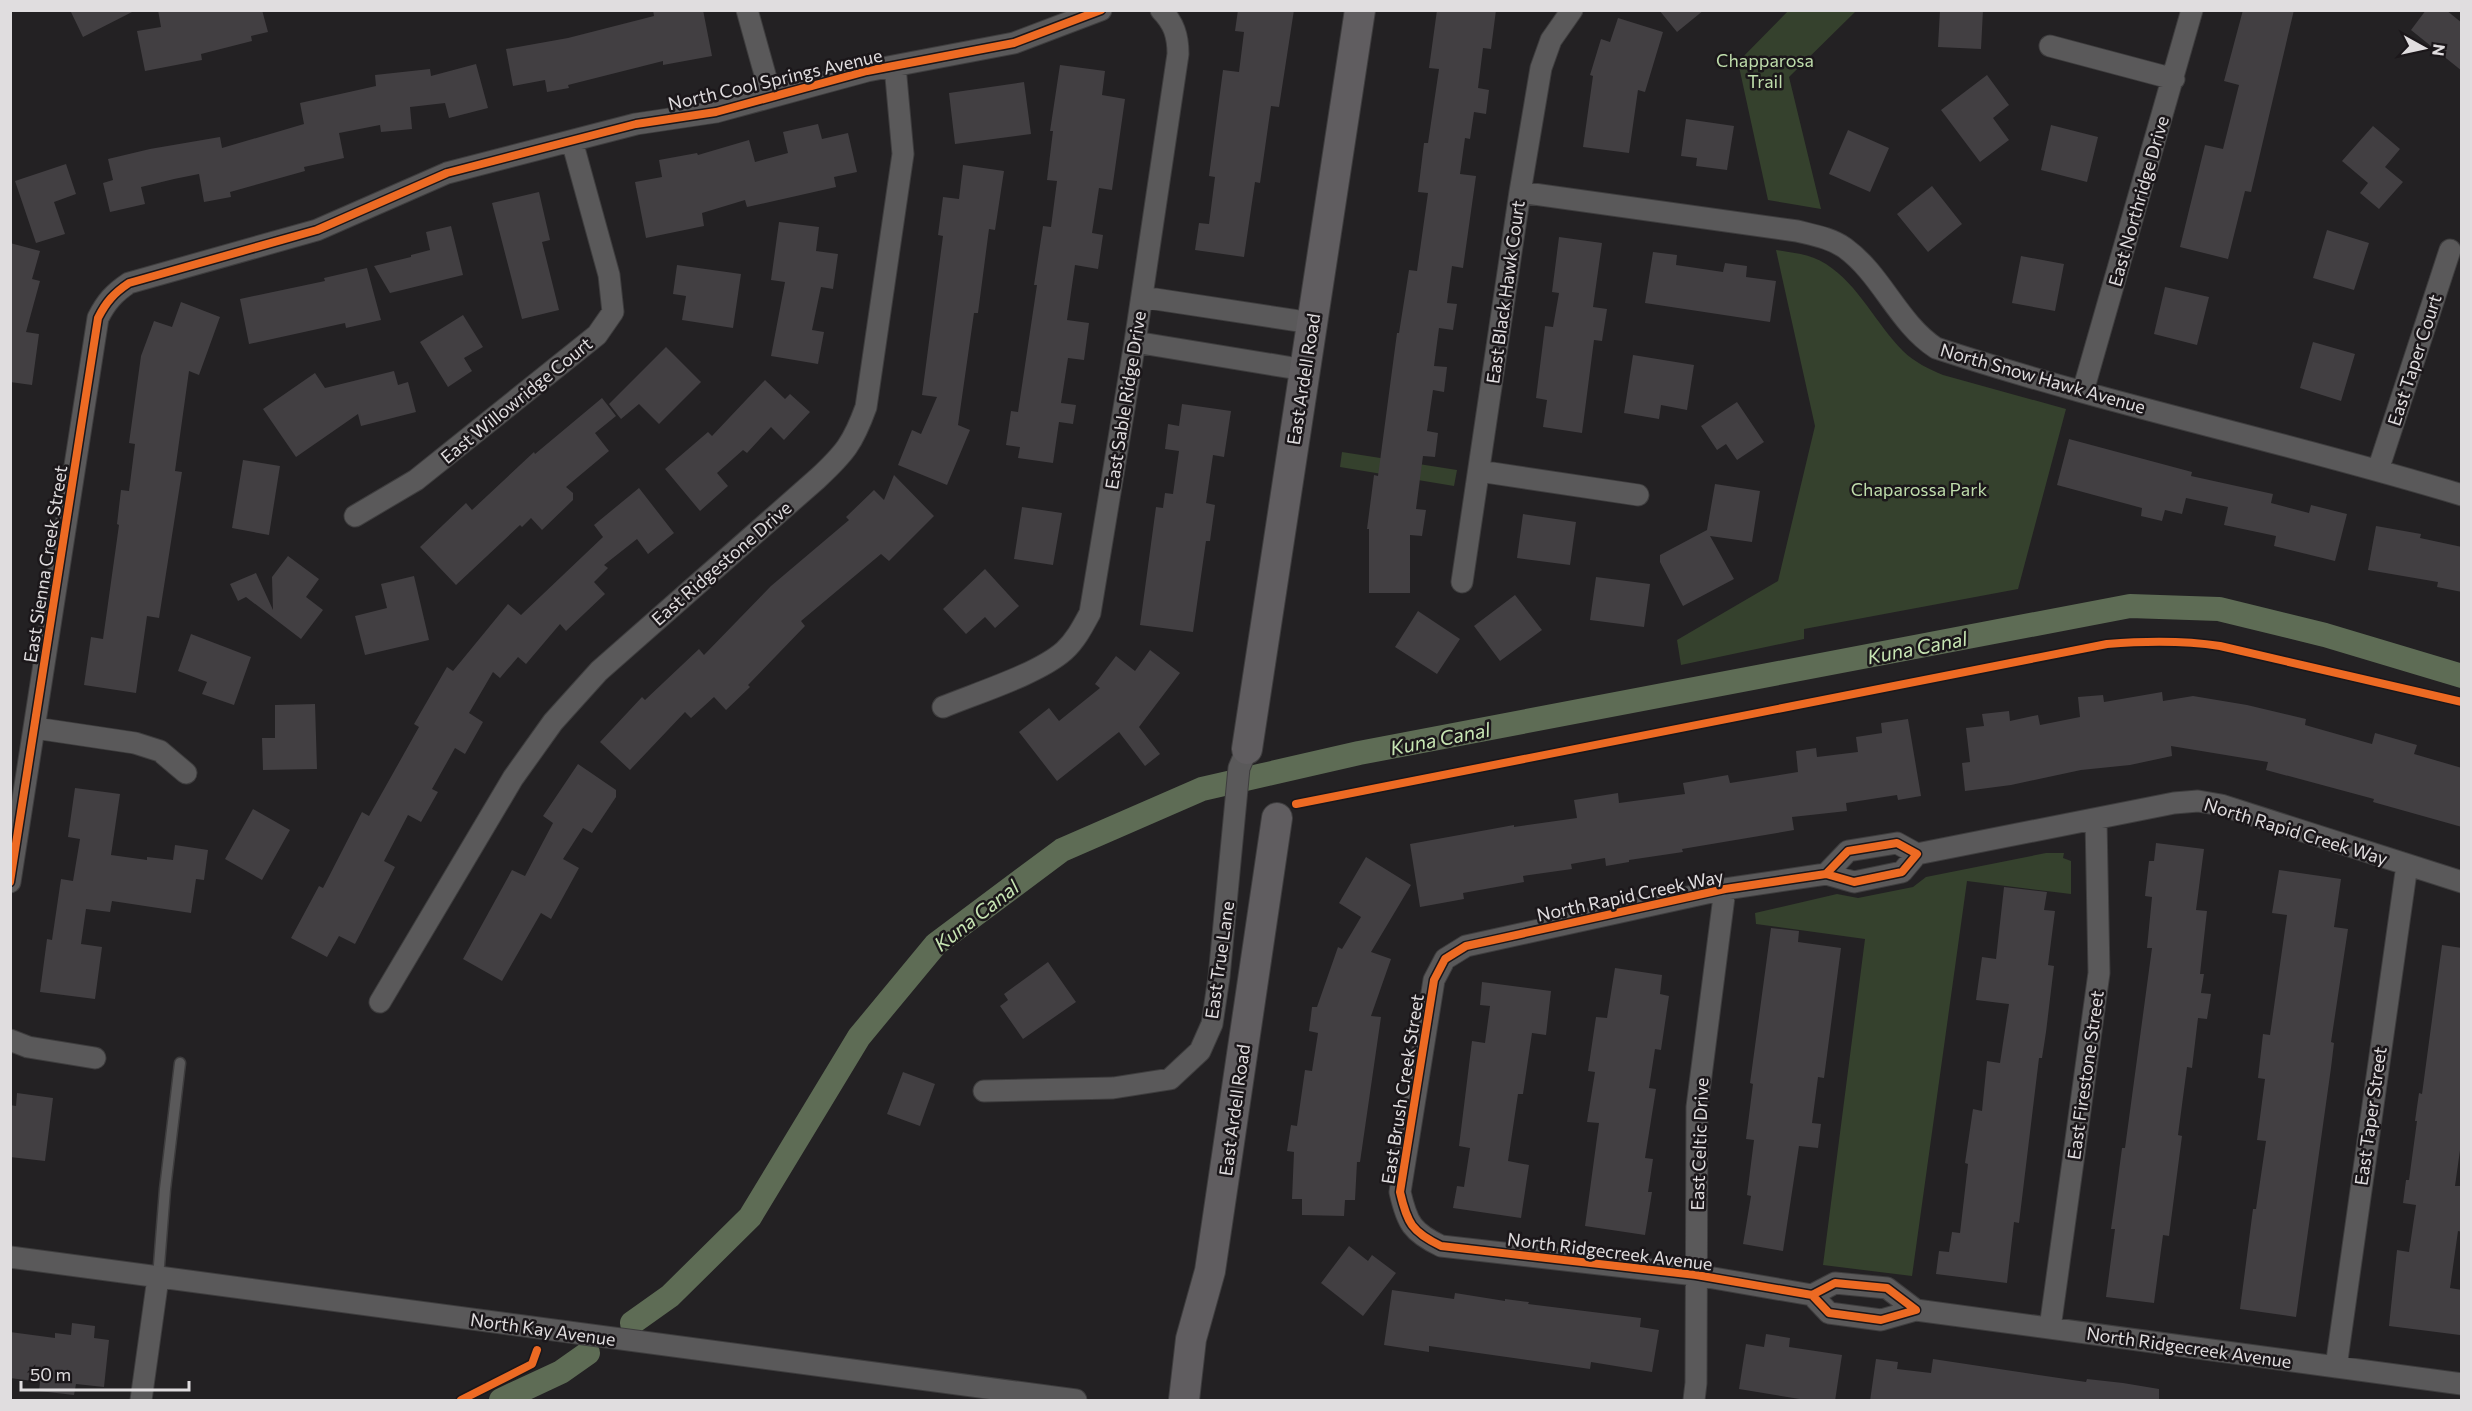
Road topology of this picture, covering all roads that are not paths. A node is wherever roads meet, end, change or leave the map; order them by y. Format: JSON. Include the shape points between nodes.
{"nodes":[{"id":1,"x":747,"y":10,"type":"edge"},
{"id":2,"x":1101,"y":10,"type":"edge"},
{"id":3,"x":1360,"y":10,"type":"edge"},
{"id":4,"x":1572,"y":10,"type":"edge"},
{"id":5,"x":2192,"y":10,"type":"edge"},
{"id":6,"x":1162,"y":12,"type":"edge"},
{"id":7,"x":2050,"y":46,"type":"dead end"},
{"id":8,"x":895,"y":66,"type":"junction"},
{"id":9,"x":2174,"y":79,"type":"junction"},
{"id":10,"x":771,"y":96,"type":"junction"},
{"id":11,"x":572,"y":141,"type":"junction"},
{"id":12,"x":1520,"y":192,"type":"junction"},
{"id":13,"x":2450,"y":250,"type":"dead end"},
{"id":14,"x":116,"y":291,"type":"joint"},
{"id":15,"x":1142,"y":297,"type":"junction"},
{"id":16,"x":1312,"y":323,"type":"junction"},
{"id":17,"x":1135,"y":342,"type":"junction"},
{"id":18,"x":1305,"y":370,"type":"junction"},
{"id":19,"x":2083,"y":391,"type":"junction"},
{"id":20,"x":2378,"y":470,"type":"junction"},
{"id":21,"x":1479,"y":471,"type":"junction"},
{"id":22,"x":1638,"y":495,"type":"dead end"},
{"id":23,"x":2462,"y":495,"type":"edge"},
{"id":24,"x":355,"y":516,"type":"dead end"},
{"id":25,"x":1462,"y":582,"type":"dead end"},
{"id":26,"x":943,"y":707,"type":"dead end"},
{"id":27,"x":35,"y":728,"type":"junction"},
{"id":28,"x":1243,"y":758,"type":"joint"},
{"id":29,"x":186,"y":773,"type":"dead end"},
{"id":30,"x":1277,"y":818,"type":"dead end"},
{"id":31,"x":2096,"y":820,"type":"junction"},
{"id":32,"x":1917,"y":854,"type":"junction"},
{"id":33,"x":2407,"y":865,"type":"junction"},
{"id":34,"x":1826,"y":874,"type":"junction"},
{"id":35,"x":10,"y":882,"type":"edge"},
{"id":36,"x":2462,"y":882,"type":"edge"},
{"id":37,"x":1725,"y":889,"type":"junction"},
{"id":38,"x":1445,"y":959,"type":"joint"},
{"id":39,"x":380,"y":1002,"type":"dead end"},
{"id":40,"x":10,"y":1040,"type":"edge"},
{"id":41,"x":95,"y":1058,"type":"dead end"},
{"id":42,"x":180,"y":1063,"type":"dead end"},
{"id":43,"x":984,"y":1091,"type":"dead end"},
{"id":44,"x":1411,"y":1225,"type":"joint"},
{"id":45,"x":10,"y":1257,"type":"edge"},
{"id":46,"x":1696,"y":1275,"type":"junction"},
{"id":47,"x":158,"y":1278,"type":"junction"},
{"id":48,"x":1812,"y":1295,"type":"junction"},
{"id":49,"x":1916,"y":1310,"type":"junction"},
{"id":50,"x":2050,"y":1328,"type":"junction"},
{"id":51,"x":2336,"y":1367,"type":"junction"},
{"id":52,"x":2462,"y":1384,"type":"edge"},
{"id":53,"x":141,"y":1401,"type":"edge"},
{"id":54,"x":1076,"y":1401,"type":"edge"},
{"id":55,"x":1184,"y":1401,"type":"edge"},
{"id":56,"x":1694,"y":1401,"type":"edge"}],
"edges":[{"from":1,"to":10,"type":"street"},
{"from":2,"to":8,"type":"street","name":"North Cool Springs Avenue","via":[[1014,43]]},
{"from":3,"to":16,"type":"street","name":"East Ardell Road"},
{"from":4,"to":12,"type":"street","name":"East Black Hawk Court","via":[[1551,40],[1541,68]]},
{"from":5,"to":9,"type":"street","name":"East Northridge Drive"},
{"from":6,"to":15,"type":"street","name":"East Sable Ridge Drive","via":[[1173,25],[1178,54]]},
{"from":7,"to":9,"type":"street"},
{"from":8,"to":10,"type":"street","name":"North Cool Springs Avenue"},
{"from":8,"to":39,"type":"street","name":"East Ridgestone Drive","via":[[903,154],[866,407],[855,436],[838,459],[599,671],[553,722],[513,778]]},
{"from":9,"to":19,"type":"street","name":"East Northridge Drive"},
{"from":10,"to":11,"type":"street","name":"North Cool Springs Avenue","via":[[716,112],[636,124]]},
{"from":11,"to":14,"type":"street","name":"North Cool Springs Avenue","via":[[447,173],[317,230],[129,283]]},
{"from":11,"to":24,"type":"street","name":"East Willowridge Court","via":[[609,275],[613,312],[597,335],[416,480]]},
{"from":12,"to":19,"type":"street","name":"North Snow Hawk Avenue","via":[[1821,237],[1844,247],[1862,263],[1920,337],[1936,348]]},
{"from":12,"to":21,"type":"street","name":"East Black Hawk Court"},
{"from":13,"to":20,"type":"street","name":"East Taper Court"},
{"from":14,"to":27,"type":"street","name":"East Sienna Creek Street","via":[[98,318]]},
{"from":15,"to":16,"type":"street"},
{"from":15,"to":17,"type":"street","name":"East Sable Ridge Drive"},
{"from":16,"to":18,"type":"street","name":"East Ardell Road"},
{"from":17,"to":18,"type":"street"},
{"from":17,"to":26,"type":"street","name":"East Sable Ridge Drive","via":[[1090,613],[1065,650],[1047,664]]},
{"from":18,"to":28,"type":"street","name":"East Ardell Road"},
{"from":19,"to":20,"type":"street","name":"North Snow Hawk Avenue"},
{"from":20,"to":23,"type":"street","name":"North Snow Hawk Avenue"},
{"from":21,"to":22,"type":"street"},
{"from":21,"to":25,"type":"street","name":"East Black Hawk Court"},
{"from":27,"to":29,"type":"street","via":[[160,751]]},
{"from":27,"to":35,"type":"street","name":"East Sienna Creek Street"},
{"from":28,"to":43,"type":"street","name":"East True Lane","via":[[1219,977],[1212,1024],[1200,1051],[1170,1079],[1113,1088]]},
{"from":30,"to":55,"type":"street","name":"East Ardell Road","via":[[1210,1271],[1191,1339]]},
{"from":31,"to":32,"type":"street","name":"North Rapid Creek Way"},
{"from":31,"to":33,"type":"street","name":"North Rapid Creek Way","via":[[2198,801]]},
{"from":31,"to":50,"type":"street","name":"East Firestone Street","via":[[2099,973]]},
{"from":32,"to":34,"type":"street","name":"North Rapid Creek Way","via":[[1902,872],[1854,882]]},
{"from":32,"to":34,"type":"street","via":[[1897,843],[1848,851]]},
{"from":33,"to":36,"type":"street","name":"North Rapid Creek Way"},
{"from":33,"to":51,"type":"street","name":"East Taper Street"},
{"from":34,"to":37,"type":"street","name":"North Rapid Creek Way"},
{"from":37,"to":38,"type":"street","name":"North Rapid Creek Way","via":[[1466,946]]},
{"from":37,"to":46,"type":"street","name":"East Celtic Drive","via":[[1697,1107]]},
{"from":38,"to":44,"type":"street","name":"East Brush Creek Street","via":[[1434,981],[1400,1192]]},
{"from":40,"to":41,"type":"street","via":[[28,1047]]},
{"from":42,"to":47,"type":"lane"},
{"from":44,"to":46,"type":"street","name":"North Ridgecreek Avenue","via":[[1422,1237],[1441,1246]]},
{"from":45,"to":47,"type":"street","name":"North Kay Avenue"},
{"from":46,"to":48,"type":"street","name":"North Ridgecreek Avenue"},
{"from":46,"to":56,"type":"street","name":"East Celtic Drive"},
{"from":47,"to":53,"type":"street"},
{"from":47,"to":54,"type":"street","name":"North Kay Avenue"},
{"from":48,"to":49,"type":"street","name":"North Ridgecreek Avenue","via":[[1829,1313],[1881,1320]]},
{"from":48,"to":49,"type":"street","name":"North Ridgecreek Avenue","via":[[1835,1283],[1887,1288]]},
{"from":49,"to":50,"type":"street","name":"North Ridgecreek Avenue"},
{"from":50,"to":51,"type":"street","name":"North Ridgecreek Avenue"},
{"from":51,"to":52,"type":"street","name":"North Ridgecreek Avenue"}]}
